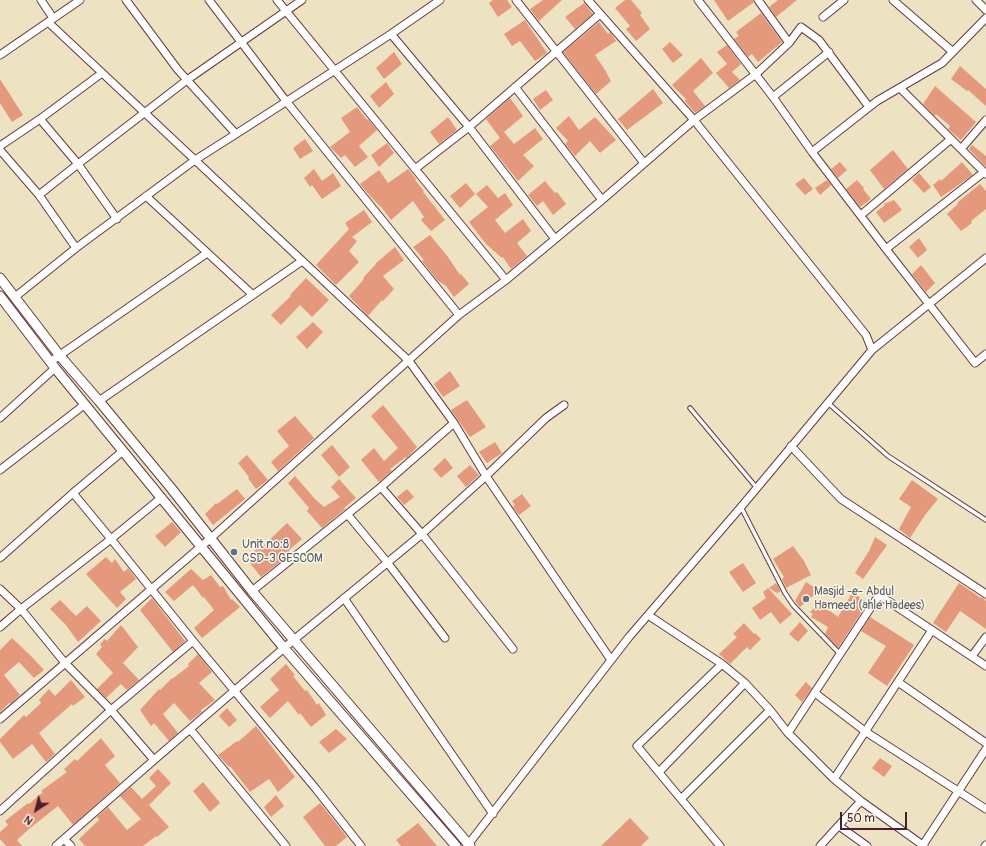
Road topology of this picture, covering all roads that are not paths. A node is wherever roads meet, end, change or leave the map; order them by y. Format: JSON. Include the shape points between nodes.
{"nodes":[{"id":1,"x":41,"y":0,"type":"edge"},
{"id":2,"x":126,"y":0,"type":"edge"},
{"id":3,"x":209,"y":0,"type":"edge"},
{"id":4,"x":276,"y":0,"type":"edge"},
{"id":5,"x":302,"y":0,"type":"edge"},
{"id":6,"x":440,"y":0,"type":"edge"},
{"id":7,"x":516,"y":0,"type":"edge"},
{"id":8,"x":588,"y":0,"type":"edge"},
{"id":9,"x":698,"y":0,"type":"edge"},
{"id":10,"x":758,"y":0,"type":"edge"},
{"id":11,"x":844,"y":0,"type":"edge"},
{"id":12,"x":893,"y":0,"type":"edge"},
{"id":13,"x":976,"y":0,"type":"edge"},
{"id":14,"x":77,"y":1,"type":"edge"},
{"id":15,"x":986,"y":10,"type":"edge"},
{"id":16,"x":285,"y":11,"type":"junction"},
{"id":17,"x":600,"y":14,"type":"junction"},
{"id":18,"x":823,"y":17,"type":"dead end"},
{"id":19,"x":986,"y":18,"type":"edge"},
{"id":20,"x":51,"y":20,"type":"junction"},
{"id":21,"x":391,"y":34,"type":"junction"},
{"id":22,"x":241,"y":41,"type":"junction"},
{"id":23,"x":790,"y":43,"type":"junction"},
{"id":24,"x":556,"y":51,"type":"junction"},
{"id":25,"x":829,"y":52,"type":"junction"},
{"id":26,"x":953,"y":52,"type":"junction"},
{"id":27,"x":0,"y":55,"type":"edge"},
{"id":28,"x":334,"y":69,"type":"junction"},
{"id":29,"x":102,"y":73,"type":"junction"},
{"id":30,"x":756,"y":74,"type":"junction"},
{"id":31,"x":187,"y":80,"type":"junction"},
{"id":32,"x":515,"y":87,"type":"junction"},
{"id":33,"x":900,"y":88,"type":"junction"},
{"id":34,"x":773,"y":97,"type":"junction"},
{"id":35,"x":286,"y":101,"type":"junction"},
{"id":36,"x":869,"y":107,"type":"junction"},
{"id":37,"x":144,"y":113,"type":"junction"},
{"id":38,"x":40,"y":119,"type":"junction"},
{"id":39,"x":694,"y":120,"type":"junction"},
{"id":40,"x":986,"y":120,"type":"edge"},
{"id":41,"x":469,"y":127,"type":"junction"},
{"id":42,"x":236,"y":134,"type":"junction"},
{"id":43,"x":951,"y":139,"type":"junction"},
{"id":44,"x":0,"y":146,"type":"edge"},
{"id":45,"x":961,"y":149,"type":"junction"},
{"id":46,"x":0,"y":150,"type":"edge"},
{"id":47,"x":812,"y":152,"type":"junction"},
{"id":48,"x":195,"y":160,"type":"junction"},
{"id":49,"x":644,"y":163,"type":"junction"},
{"id":50,"x":78,"y":164,"type":"junction"},
{"id":51,"x":415,"y":170,"type":"junction"},
{"id":52,"x":985,"y":174,"type":"edge"},
{"id":53,"x":39,"y":195,"type":"junction"},
{"id":54,"x":146,"y":196,"type":"junction"},
{"id":55,"x":602,"y":200,"type":"junction"},
{"id":56,"x":861,"y":215,"type":"junction"},
{"id":57,"x":117,"y":219,"type":"junction"},
{"id":58,"x":555,"y":239,"type":"junction"},
{"id":59,"x":76,"y":248,"type":"junction"},
{"id":60,"x":886,"y":249,"type":"junction"},
{"id":61,"x":207,"y":253,"type":"junction"},
{"id":62,"x":986,"y":258,"type":"edge"},
{"id":63,"x":302,"y":261,"type":"junction"},
{"id":64,"x":0,"y":278,"type":"edge"},
{"id":65,"x":506,"y":280,"type":"junction"},
{"id":66,"x":253,"y":295,"type":"junction"},
{"id":67,"x":0,"y":296,"type":"edge"},
{"id":68,"x":15,"y":298,"type":"junction"},
{"id":69,"x":928,"y":304,"type":"junction"},
{"id":70,"x":459,"y":315,"type":"junction"},
{"id":71,"x":872,"y":350,"type":"junction"},
{"id":72,"x":986,"y":354,"type":"edge"},
{"id":73,"x":60,"y":356,"type":"junction"},
{"id":74,"x":409,"y":361,"type":"junction"},
{"id":75,"x":52,"y":365,"type":"junction"},
{"id":76,"x":99,"y":401,"type":"junction"},
{"id":77,"x":827,"y":403,"type":"junction"},
{"id":78,"x":84,"y":405,"type":"junction"},
{"id":79,"x":564,"y":405,"type":"dead end"},
{"id":80,"x":690,"y":408,"type":"dead end"},
{"id":81,"x":0,"y":418,"type":"edge"},
{"id":82,"x":454,"y":423,"type":"junction"},
{"id":83,"x":791,"y":446,"type":"junction"},
{"id":84,"x":123,"y":451,"type":"junction"},
{"id":85,"x":0,"y":470,"type":"edge"},
{"id":86,"x":486,"y":476,"type":"junction"},
{"id":87,"x":756,"y":487,"type":"junction"},
{"id":88,"x":381,"y":488,"type":"junction"},
{"id":89,"x":73,"y":493,"type":"junction"},
{"id":90,"x":161,"y":498,"type":"junction"},
{"id":91,"x":741,"y":506,"type":"junction"},
{"id":92,"x":348,"y":514,"type":"junction"},
{"id":93,"x":986,"y":520,"type":"edge"},
{"id":94,"x":422,"y":534,"type":"junction"},
{"id":95,"x":211,"y":538,"type":"junction"},
{"id":96,"x":111,"y":539,"type":"junction"},
{"id":97,"x":201,"y":547,"type":"junction"},
{"id":98,"x":0,"y":558,"type":"edge"},
{"id":99,"x":387,"y":562,"type":"junction"},
{"id":100,"x":0,"y":589,"type":"edge"},
{"id":101,"x":152,"y":590,"type":"junction"},
{"id":102,"x":252,"y":591,"type":"junction"},
{"id":103,"x":986,"y":594,"type":"edge"},
{"id":104,"x":344,"y":598,"type":"junction"},
{"id":105,"x":21,"y":609,"type":"junction"},
{"id":106,"x":648,"y":615,"type":"junction"},
{"id":107,"x":0,"y":628,"type":"edge"},
{"id":108,"x":932,"y":630,"type":"junction"},
{"id":109,"x":986,"y":637,"type":"edge"},
{"id":110,"x":444,"y":638,"type":"dead end"},
{"id":111,"x":294,"y":640,"type":"junction"},
{"id":112,"x":193,"y":641,"type":"junction"},
{"id":113,"x":284,"y":648,"type":"junction"},
{"id":114,"x":513,"y":649,"type":"dead end"},
{"id":115,"x":840,"y":654,"type":"junction"},
{"id":116,"x":972,"y":656,"type":"junction"},
{"id":117,"x":611,"y":660,"type":"junction"},
{"id":118,"x":65,"y":663,"type":"junction"},
{"id":119,"x":722,"y":664,"type":"junction"},
{"id":120,"x":986,"y":666,"type":"edge"},
{"id":121,"x":898,"y":682,"type":"junction"},
{"id":122,"x":745,"y":683,"type":"junction"},
{"id":123,"x":235,"y":691,"type":"junction"},
{"id":124,"x":815,"y":693,"type":"junction"},
{"id":125,"x":111,"y":710,"type":"junction"},
{"id":126,"x":770,"y":710,"type":"junction"},
{"id":127,"x":0,"y":719,"type":"edge"},
{"id":128,"x":190,"y":729,"type":"junction"},
{"id":129,"x":866,"y":732,"type":"junction"},
{"id":130,"x":788,"y":733,"type":"junction"},
{"id":131,"x":986,"y":743,"type":"edge"},
{"id":132,"x":986,"y":749,"type":"edge"},
{"id":133,"x":154,"y":760,"type":"junction"},
{"id":134,"x":659,"y":772,"type":"junction"},
{"id":135,"x":834,"y":779,"type":"junction"},
{"id":136,"x":958,"y":792,"type":"junction"},
{"id":137,"x":681,"y":799,"type":"junction"},
{"id":138,"x":861,"y":801,"type":"junction"},
{"id":139,"x":986,"y":809,"type":"edge"},
{"id":140,"x":0,"y":810,"type":"edge"},
{"id":141,"x":493,"y":814,"type":"junction"},
{"id":142,"x":839,"y":826,"type":"junction"},
{"id":143,"x":64,"y":839,"type":"junction"},
{"id":144,"x":469,"y":845,"type":"edge"},
{"id":145,"x":56,"y":846,"type":"edge"},
{"id":146,"x":71,"y":846,"type":"edge"},
{"id":147,"x":286,"y":846,"type":"edge"},
{"id":148,"x":361,"y":846,"type":"edge"},
{"id":149,"x":456,"y":846,"type":"edge"},
{"id":150,"x":720,"y":846,"type":"edge"},
{"id":151,"x":820,"y":846,"type":"edge"},
{"id":152,"x":867,"y":846,"type":"edge"},
{"id":153,"x":924,"y":846,"type":"edge"}],
"edges":[{"from":1,"to":20,"type":"street"},
{"from":2,"to":31,"type":"street"},
{"from":3,"to":22,"type":"street"},
{"from":4,"to":16,"type":"street"},
{"from":5,"to":16,"type":"street"},
{"from":6,"to":21,"type":"street"},
{"from":7,"to":24,"type":"street"},
{"from":8,"to":17,"type":"street"},
{"from":9,"to":30,"type":"street"},
{"from":10,"to":23,"type":"street"},
{"from":11,"to":18,"type":"street"},
{"from":12,"to":26,"type":"street"},
{"from":13,"to":15,"type":"street"},
{"from":14,"to":20,"type":"street"},
{"from":16,"to":22,"type":"street"},
{"from":16,"to":28,"type":"street"},
{"from":17,"to":24,"type":"street"},
{"from":17,"to":39,"type":"street"},
{"from":19,"to":26,"type":"street"},
{"from":20,"to":27,"type":"street"},
{"from":20,"to":29,"type":"street"},
{"from":21,"to":28,"type":"street"},
{"from":21,"to":41,"type":"street"},
{"from":22,"to":31,"type":"street"},
{"from":22,"to":35,"type":"street"},
{"from":23,"to":25,"type":"street","via":[[801,27],[819,40]]},
{"from":23,"to":30,"type":"street"},
{"from":24,"to":32,"type":"street"},
{"from":24,"to":49,"type":"street"},
{"from":25,"to":34,"type":"street"},
{"from":25,"to":36,"type":"street"},
{"from":26,"to":33,"type":"street","via":[[942,63]]},
{"from":28,"to":35,"type":"street"},
{"from":28,"to":51,"type":"street"},
{"from":29,"to":37,"type":"street"},
{"from":29,"to":38,"type":"street"},
{"from":30,"to":34,"type":"street"},
{"from":30,"to":39,"type":"street"},
{"from":31,"to":37,"type":"street"},
{"from":31,"to":42,"type":"street"},
{"from":32,"to":41,"type":"street"},
{"from":32,"to":55,"type":"street"},
{"from":33,"to":36,"type":"street"},
{"from":33,"to":43,"type":"street"},
{"from":34,"to":47,"type":"street"},
{"from":35,"to":42,"type":"street"},
{"from":35,"to":70,"type":"street"},
{"from":36,"to":47,"type":"street"},
{"from":37,"to":48,"type":"street"},
{"from":37,"to":50,"type":"street"},
{"from":38,"to":44,"type":"street"},
{"from":38,"to":50,"type":"street"},
{"from":39,"to":49,"type":"street"},
{"from":39,"to":71,"type":"street","via":[[866,335]]},
{"from":40,"to":45,"type":"street"},
{"from":41,"to":51,"type":"street"},
{"from":41,"to":58,"type":"street"},
{"from":42,"to":48,"type":"street"},
{"from":43,"to":45,"type":"street"},
{"from":43,"to":56,"type":"street"},
{"from":45,"to":52,"type":"street"},
{"from":46,"to":53,"type":"street"},
{"from":47,"to":56,"type":"street"},
{"from":48,"to":54,"type":"street"},
{"from":48,"to":63,"type":"street"},
{"from":49,"to":55,"type":"street"},
{"from":50,"to":53,"type":"street"},
{"from":50,"to":57,"type":"street"},
{"from":51,"to":65,"type":"street"},
{"from":52,"to":60,"type":"street"},
{"from":53,"to":59,"type":"street"},
{"from":54,"to":57,"type":"street"},
{"from":54,"to":61,"type":"street"},
{"from":55,"to":58,"type":"street"},
{"from":56,"to":60,"type":"street"},
{"from":57,"to":59,"type":"street"},
{"from":58,"to":65,"type":"street"},
{"from":59,"to":68,"type":"street"},
{"from":60,"to":69,"type":"street"},
{"from":61,"to":66,"type":"street"},
{"from":61,"to":73,"type":"street"},
{"from":62,"to":69,"type":"street"},
{"from":63,"to":66,"type":"street"},
{"from":63,"to":74,"type":"street"},
{"from":64,"to":68,"type":"street"},
{"from":65,"to":70,"type":"street"},
{"from":66,"to":76,"type":"street"},
{"from":67,"to":75,"type":"street"},
{"from":68,"to":73,"type":"street"},
{"from":69,"to":71,"type":"street"},
{"from":69,"to":72,"type":"street","via":[[975,363]]},
{"from":70,"to":74,"type":"street"},
{"from":71,"to":77,"type":"street"},
{"from":73,"to":75,"type":"street"},
{"from":73,"to":76,"type":"street"},
{"from":74,"to":82,"type":"street"},
{"from":74,"to":95,"type":"street"},
{"from":75,"to":78,"type":"street"},
{"from":75,"to":81,"type":"street"},
{"from":76,"to":95,"type":"street"},
{"from":77,"to":83,"type":"street"},
{"from":77,"to":93,"type":"lane","via":[[888,456]]},
{"from":78,"to":84,"type":"street"},
{"from":78,"to":85,"type":"street"},
{"from":79,"to":86,"type":"street","via":[[541,423]]},
{"from":80,"to":87,"type":"lane"},
{"from":82,"to":86,"type":"street"},
{"from":82,"to":88,"type":"street"},
{"from":83,"to":87,"type":"street"},
{"from":83,"to":103,"type":"street","via":[[841,500]]},
{"from":84,"to":89,"type":"street"},
{"from":84,"to":90,"type":"street"},
{"from":86,"to":94,"type":"street"},
{"from":86,"to":117,"type":"street"},
{"from":87,"to":91,"type":"street"},
{"from":88,"to":92,"type":"street"},
{"from":88,"to":94,"type":"street"},
{"from":89,"to":96,"type":"street"},
{"from":89,"to":98,"type":"street"},
{"from":90,"to":96,"type":"street"},
{"from":90,"to":97,"type":"street"},
{"from":91,"to":106,"type":"street"},
{"from":91,"to":115,"type":"lane","via":[[793,606]]},
{"from":92,"to":99,"type":"street"},
{"from":92,"to":102,"type":"street"},
{"from":94,"to":99,"type":"street"},
{"from":94,"to":114,"type":"street"},
{"from":95,"to":97,"type":"street"},
{"from":95,"to":102,"type":"street"},
{"from":96,"to":101,"type":"street"},
{"from":96,"to":105,"type":"street"},
{"from":97,"to":101,"type":"street"},
{"from":97,"to":113,"type":"street"},
{"from":99,"to":104,"type":"street"},
{"from":99,"to":110,"type":"street"},
{"from":100,"to":105,"type":"street"},
{"from":101,"to":112,"type":"street"},
{"from":101,"to":118,"type":"street"},
{"from":102,"to":111,"type":"street"},
{"from":104,"to":111,"type":"street"},
{"from":104,"to":141,"type":"street"},
{"from":105,"to":107,"type":"street"},
{"from":105,"to":118,"type":"street"},
{"from":106,"to":117,"type":"street"},
{"from":106,"to":119,"type":"street"},
{"from":108,"to":115,"type":"street","via":[[879,595]]},
{"from":108,"to":116,"type":"street"},
{"from":108,"to":121,"type":"street"},
{"from":109,"to":116,"type":"street"},
{"from":111,"to":113,"type":"street"},
{"from":111,"to":144,"type":"street"},
{"from":112,"to":123,"type":"street"},
{"from":112,"to":125,"type":"street"},
{"from":113,"to":123,"type":"street"},
{"from":113,"to":149,"type":"street"},
{"from":115,"to":124,"type":"street"},
{"from":116,"to":120,"type":"street"},
{"from":117,"to":141,"type":"street"},
{"from":118,"to":125,"type":"street"},
{"from":118,"to":127,"type":"street"},
{"from":119,"to":122,"type":"street"},
{"from":119,"to":134,"type":"street","via":[[637,746]]},
{"from":121,"to":129,"type":"street"},
{"from":121,"to":131,"type":"street"},
{"from":122,"to":126,"type":"street"},
{"from":122,"to":134,"type":"street"},
{"from":123,"to":128,"type":"street"},
{"from":123,"to":148,"type":"street"},
{"from":124,"to":129,"type":"street"},
{"from":124,"to":130,"type":"street"},
{"from":125,"to":133,"type":"street"},
{"from":125,"to":140,"type":"street"},
{"from":126,"to":130,"type":"street"},
{"from":126,"to":137,"type":"street"},
{"from":128,"to":133,"type":"street"},
{"from":128,"to":147,"type":"street"},
{"from":129,"to":135,"type":"street"},
{"from":129,"to":136,"type":"street"},
{"from":130,"to":135,"type":"street"},
{"from":132,"to":136,"type":"street"},
{"from":133,"to":143,"type":"street"},
{"from":134,"to":137,"type":"street"},
{"from":135,"to":138,"type":"street"},
{"from":136,"to":139,"type":"street"},
{"from":136,"to":153,"type":"street"},
{"from":137,"to":150,"type":"street"},
{"from":138,"to":142,"type":"street"},
{"from":138,"to":153,"type":"street"},
{"from":141,"to":144,"type":"street"},
{"from":142,"to":151,"type":"street"},
{"from":142,"to":152,"type":"street"},
{"from":143,"to":145,"type":"street"},
{"from":143,"to":146,"type":"street"}]}
